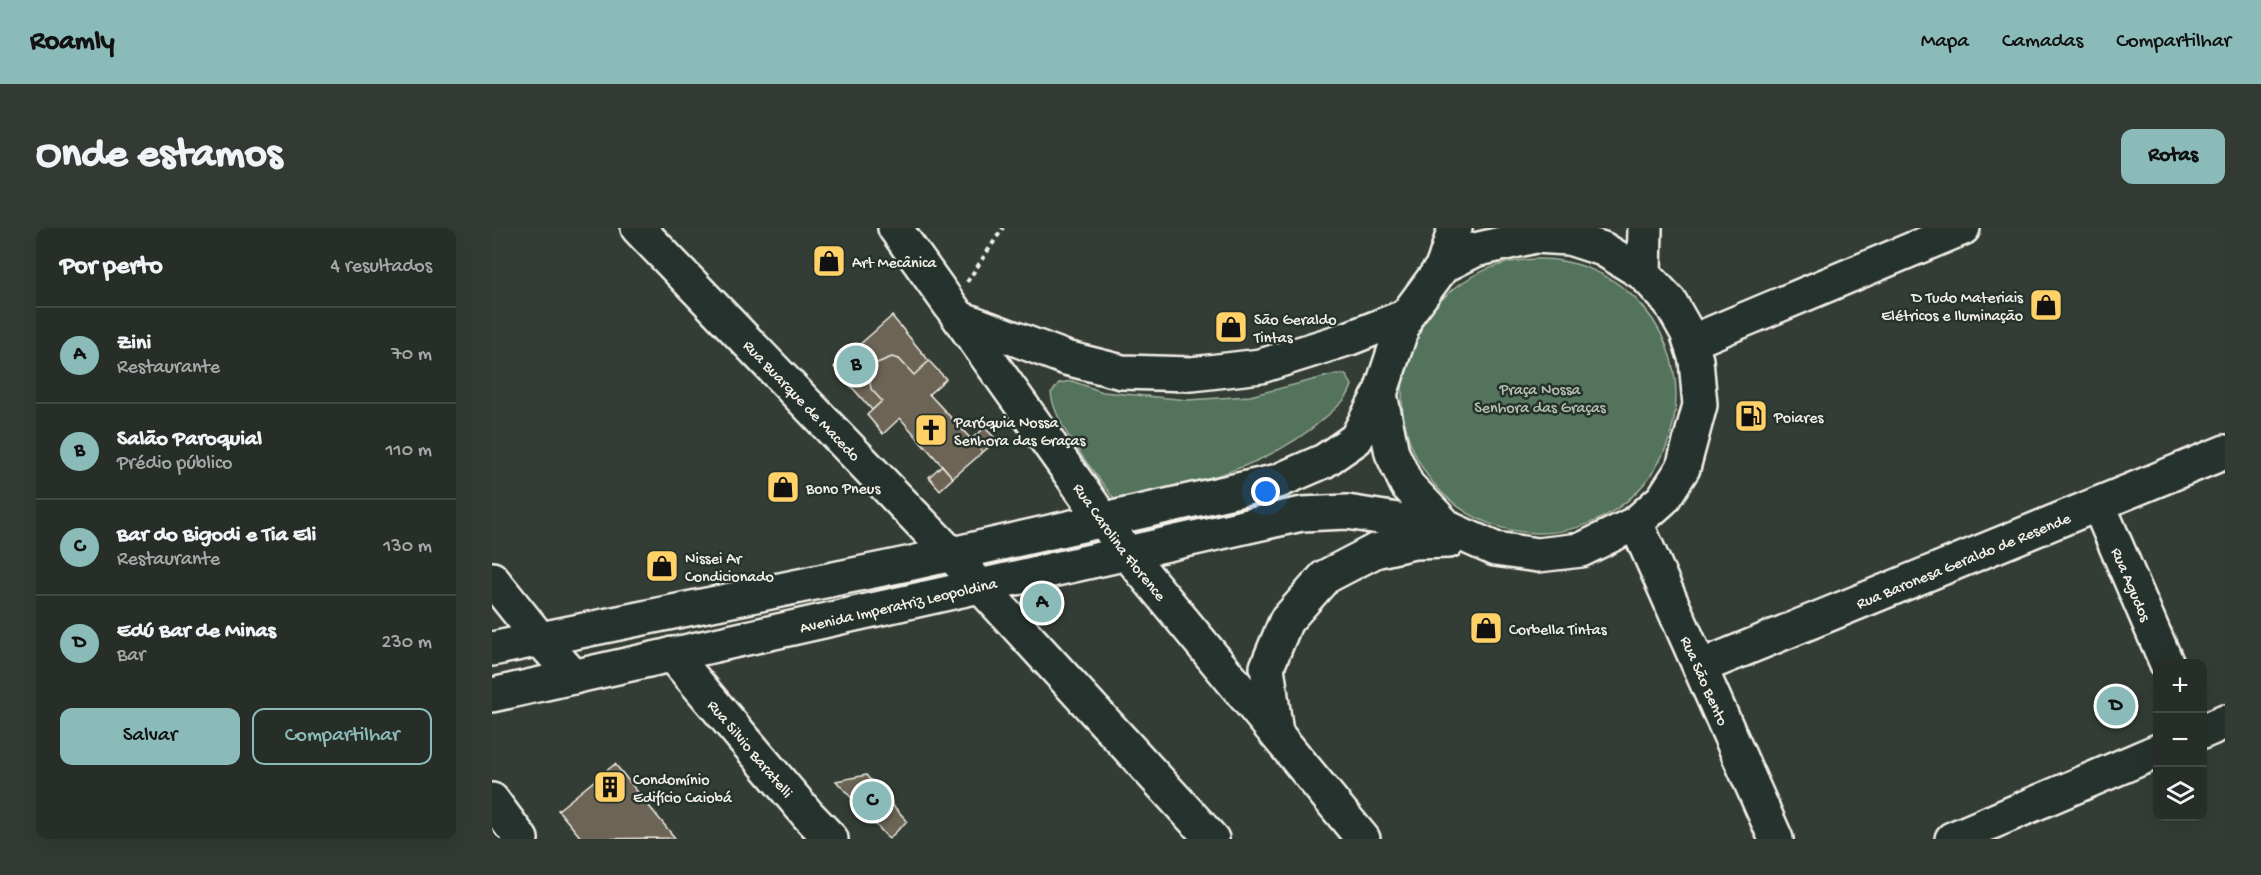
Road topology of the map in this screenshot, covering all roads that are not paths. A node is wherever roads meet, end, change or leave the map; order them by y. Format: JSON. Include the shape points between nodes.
{"nodes":[{"id":1,"x":638,"y":228,"type":"edge"},
{"id":2,"x":895,"y":228,"type":"edge"},
{"id":3,"x":1455,"y":228,"type":"edge"},
{"id":4,"x":1645,"y":228,"type":"edge"},
{"id":5,"x":1964,"y":228,"type":"edge"},
{"id":6,"x":1443,"y":266,"type":"junction"},
{"id":7,"x":1644,"y":274,"type":"junction"},
{"id":8,"x":1406,"y":316,"type":"junction"},
{"id":9,"x":960,"y":318,"type":"junction"},
{"id":10,"x":1691,"y":342,"type":"junction"},
{"id":11,"x":1380,"y":394,"type":"junction"},
{"id":12,"x":2225,"y":452,"type":"edge"},
{"id":13,"x":2098,"y":504,"type":"junction"},
{"id":14,"x":1104,"y":520,"type":"junction"},
{"id":15,"x":1636,"y":523,"type":"junction"},
{"id":16,"x":1459,"y":534,"type":"junction"},
{"id":17,"x":1127,"y":553,"type":"junction"},
{"id":18,"x":951,"y":554,"type":"junction"},
{"id":19,"x":492,"y":579,"type":"edge"},
{"id":20,"x":980,"y":585,"type":"junction"},
{"id":21,"x":540,"y":639,"type":"junction"},
{"id":22,"x":492,"y":649,"type":"edge"},
{"id":23,"x":672,"y":654,"type":"junction"},
{"id":24,"x":2165,"y":659,"type":"edge"},
{"id":25,"x":1700,"y":667,"type":"junction"},
{"id":26,"x":574,"y":677,"type":"junction"},
{"id":27,"x":492,"y":695,"type":"edge"},
{"id":28,"x":2225,"y":722,"type":"edge"},
{"id":29,"x":2207,"y":730,"type":"edge"},
{"id":30,"x":1276,"y":733,"type":"junction"},
{"id":31,"x":2153,"y":753,"type":"edge"},
{"id":32,"x":492,"y":800,"type":"edge"},
{"id":33,"x":1208,"y":838,"type":"edge"},
{"id":34,"x":521,"y":839,"type":"edge"},
{"id":35,"x":831,"y":839,"type":"edge"},
{"id":36,"x":1363,"y":839,"type":"edge"},
{"id":37,"x":1776,"y":839,"type":"edge"},
{"id":38,"x":1952,"y":839,"type":"edge"}],
"edges":[{"from":1,"to":18,"type":"main road","name":"Rua Buarque de Macedo"},
{"from":2,"to":9,"type":"main road","name":"Rua Carolina Florence"},
{"from":3,"to":6,"type":"main road"},
{"from":4,"to":7,"type":"main road"},
{"from":5,"to":10,"type":"main road"},
{"from":6,"to":7,"type":"main road","via":[[1475,250],[1535,236],[1569,238],[1603,249]]},
{"from":6,"to":8,"type":"main road"},
{"from":7,"to":10,"type":"main road","via":[[1670,302]]},
{"from":8,"to":9,"type":"main road","via":[[1261,366],[1192,374],[1122,372],[1066,358]]},
{"from":8,"to":11,"type":"main road"},
{"from":9,"to":14,"type":"main road","name":"Rua Carolina Florence"},
{"from":10,"to":15,"type":"main road","via":[[1700,405],[1693,437],[1683,468],[1663,499]]},
{"from":11,"to":14,"type":"main road","via":[[1356,439],[1324,461],[1278,481]]},
{"from":11,"to":16,"type":"main road","via":[[1392,453],[1407,484]]},
{"from":12,"to":13,"type":"main road","name":"Rua Baronesa Geraldo de Resende"},
{"from":13,"to":24,"type":"main road","name":"Rua Agudos"},
{"from":13,"to":25,"type":"main road","name":"Rua Baronesa Geraldo de Resende"},
{"from":14,"to":17,"type":"main road","name":"Rua Carolina Florence"},
{"from":14,"to":18,"type":"main road"},
{"from":15,"to":16,"type":"main road","via":[[1581,550],[1538,555],[1495,549]]},
{"from":15,"to":25,"type":"main road","name":"Rua São Bento"},
{"from":16,"to":17,"type":"main road","name":"Avenida Imperatriz Leopoldina","via":[[1347,512],[1302,514]]},
{"from":16,"to":30,"type":"main road","via":[[1375,551],[1326,577],[1286,621],[1267,667]]},
{"from":17,"to":20,"type":"main road","name":"Avenida Imperatriz Leopoldina"},
{"from":17,"to":30,"type":"main road","name":"Rua Carolina Florence"},
{"from":18,"to":20,"type":"main road","name":"Rua Buarque de Macedo"},
{"from":18,"to":21,"type":"main road"},
{"from":19,"to":21,"type":"main road"},
{"from":20,"to":23,"type":"main road","name":"Avenida Imperatriz Leopoldina"},
{"from":20,"to":33,"type":"main road","name":"Rua Buarque de Macedo"},
{"from":21,"to":22,"type":"main road"},
{"from":21,"to":26,"type":"main road"},
{"from":23,"to":26,"type":"main road","name":"Avenida Imperatriz Leopoldina"},
{"from":23,"to":35,"type":"main road","name":"Rua Silvio Baratelli"},
{"from":25,"to":37,"type":"main road","name":"Rua São Bento"},
{"from":26,"to":27,"type":"main road","name":"Avenida Imperatriz Leopoldina"},
{"from":28,"to":29,"type":"main road"},
{"from":30,"to":36,"type":"main road","name":"Rua Carolina Florence"},
{"from":31,"to":38,"type":"main road"},
{"from":32,"to":34,"type":"main road"}]}
